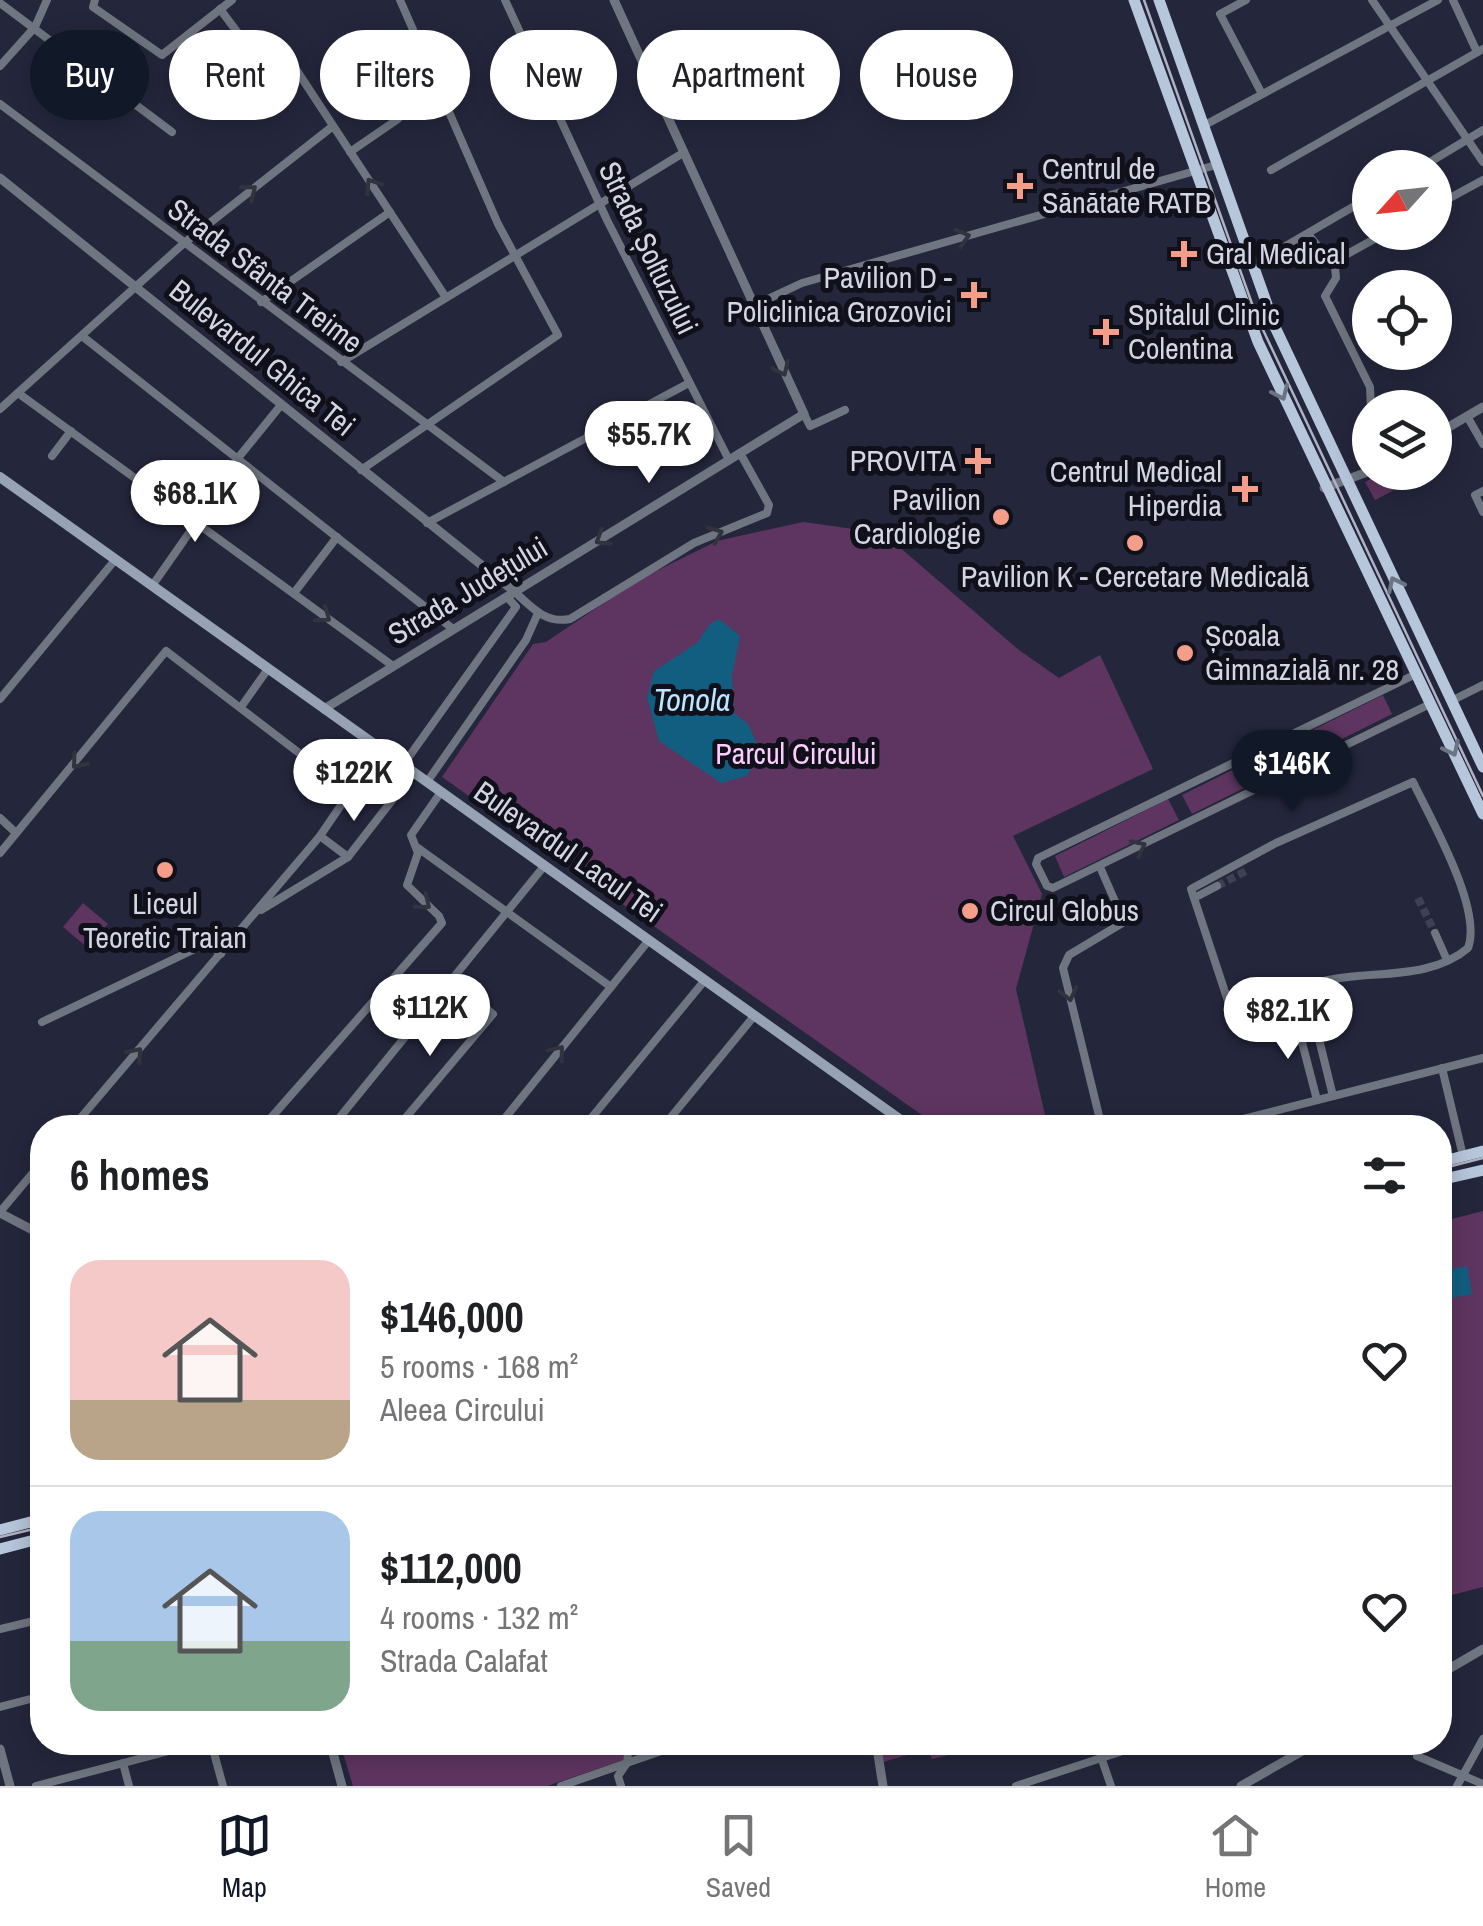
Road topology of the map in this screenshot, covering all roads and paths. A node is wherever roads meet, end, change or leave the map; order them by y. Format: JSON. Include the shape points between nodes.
{"nodes":[{"id":1,"x":47,"y":0,"type":"edge"},
{"id":2,"x":95,"y":0,"type":"edge"},
{"id":3,"x":232,"y":0,"type":"edge"},
{"id":4,"x":400,"y":0,"type":"edge"},
{"id":5,"x":505,"y":0,"type":"edge"},
{"id":6,"x":614,"y":0,"type":"edge"},
{"id":7,"x":1134,"y":0,"type":"edge"},
{"id":8,"x":1159,"y":0,"type":"edge"},
{"id":9,"x":1246,"y":0,"type":"edge"},
{"id":10,"x":1372,"y":0,"type":"edge"},
{"id":11,"x":1438,"y":0,"type":"edge"},
{"id":12,"x":1453,"y":0,"type":"edge"},
{"id":13,"x":0,"y":3,"type":"edge"},
{"id":14,"x":220,"y":10,"type":"junction"},
{"id":15,"x":1390,"y":26,"type":"junction"},
{"id":16,"x":34,"y":27,"type":"junction"},
{"id":17,"x":235,"y":30,"type":"edge"},
{"id":18,"x":1480,"y":51,"type":"edge"},
{"id":19,"x":0,"y":66,"type":"edge"},
{"id":20,"x":300,"y":76,"type":"edge"},
{"id":21,"x":1426,"y":80,"type":"junction"},
{"id":22,"x":1262,"y":94,"type":"junction"},
{"id":23,"x":0,"y":104,"type":"edge"},
{"id":24,"x":397,"y":120,"type":"edge"},
{"id":25,"x":333,"y":126,"type":"junction"},
{"id":26,"x":1203,"y":126,"type":"junction"},
{"id":27,"x":1483,"y":130,"type":"edge"},
{"id":28,"x":172,"y":132,"type":"dead end"},
{"id":29,"x":1467,"y":140,"type":"junction"},
{"id":30,"x":1450,"y":150,"type":"edge"},
{"id":31,"x":350,"y":152,"type":"junction"},
{"id":32,"x":683,"y":153,"type":"junction"},
{"id":33,"x":1483,"y":162,"type":"edge"},
{"id":34,"x":1216,"y":165,"type":"junction"},
{"id":35,"x":1271,"y":170,"type":"dead end"},
{"id":36,"x":1195,"y":172,"type":"junction"},
{"id":37,"x":1483,"y":180,"type":"edge"},
{"id":38,"x":2,"y":182,"type":"edge"},
{"id":39,"x":1452,"y":197,"type":"edge"},
{"id":40,"x":599,"y":202,"type":"junction"},
{"id":41,"x":1352,"y":208,"type":"edge"},
{"id":42,"x":390,"y":212,"type":"junction"},
{"id":43,"x":1308,"y":234,"type":"junction"},
{"id":44,"x":183,"y":244,"type":"junction"},
{"id":45,"x":1355,"y":250,"type":"edge"},
{"id":46,"x":513,"y":254,"type":"junction"},
{"id":47,"x":1333,"y":262,"type":"junction"},
{"id":48,"x":1252,"y":265,"type":"junction"},
{"id":49,"x":135,"y":288,"type":"junction"},
{"id":50,"x":445,"y":296,"type":"junction"},
{"id":51,"x":261,"y":302,"type":"junction"},
{"id":52,"x":754,"y":306,"type":"junction"},
{"id":53,"x":82,"y":336,"type":"junction"},
{"id":54,"x":341,"y":362,"type":"junction"},
{"id":55,"x":690,"y":384,"type":"junction"},
{"id":56,"x":1370,"y":390,"type":"edge"},
{"id":57,"x":18,"y":394,"type":"junction"},
{"id":58,"x":280,"y":405,"type":"junction"},
{"id":59,"x":1483,"y":407,"type":"edge"},
{"id":60,"x":0,"y":409,"type":"edge"},
{"id":61,"x":845,"y":410,"type":"dead end"},
{"id":62,"x":804,"y":414,"type":"junction"},
{"id":63,"x":1467,"y":416,"type":"junction"},
{"id":64,"x":426,"y":425,"type":"junction"},
{"id":65,"x":1452,"y":425,"type":"edge"},
{"id":66,"x":70,"y":431,"type":"junction"},
{"id":67,"x":1483,"y":444,"type":"edge"},
{"id":68,"x":740,"y":453,"type":"junction"},
{"id":69,"x":52,"y":456,"type":"dead end"},
{"id":70,"x":238,"y":458,"type":"junction"},
{"id":71,"x":729,"y":460,"type":"junction"},
{"id":72,"x":360,"y":470,"type":"junction"},
{"id":73,"x":0,"y":477,"type":"edge"},
{"id":74,"x":1352,"y":480,"type":"edge"},
{"id":75,"x":504,"y":482,"type":"junction"},
{"id":76,"x":1346,"y":483,"type":"junction"},
{"id":77,"x":1324,"y":488,"type":"junction"},
{"id":78,"x":1479,"y":493,"type":"edge"},
{"id":79,"x":1483,"y":512,"type":"edge"},
{"id":80,"x":196,"y":522,"type":"junction"},
{"id":81,"x":427,"y":524,"type":"junction"},
{"id":82,"x":337,"y":537,"type":"junction"},
{"id":83,"x":115,"y":560,"type":"junction"},
{"id":84,"x":152,"y":586,"type":"junction"},
{"id":85,"x":294,"y":593,"type":"junction"},
{"id":86,"x":511,"y":594,"type":"junction"},
{"id":87,"x":516,"y":607,"type":"junction"},
{"id":88,"x":536,"y":618,"type":"junction"},
{"id":89,"x":454,"y":629,"type":"junction"},
{"id":90,"x":393,"y":666,"type":"junction"},
{"id":91,"x":268,"y":668,"type":"junction"},
{"id":92,"x":1416,"y":674,"type":"junction"},
{"id":93,"x":1483,"y":684,"type":"edge"},
{"id":94,"x":0,"y":700,"type":"edge"},
{"id":95,"x":1451,"y":701,"type":"junction"},
{"id":96,"x":1430,"y":704,"type":"junction"},
{"id":97,"x":240,"y":707,"type":"junction"},
{"id":98,"x":324,"y":708,"type":"junction"},
{"id":99,"x":403,"y":765,"type":"junction"},
{"id":100,"x":1483,"y":767,"type":"edge"},
{"id":101,"x":414,"y":772,"type":"junction"},
{"id":102,"x":427,"y":782,"type":"junction"},
{"id":103,"x":442,"y":792,"type":"junction"},
{"id":104,"x":1483,"y":814,"type":"edge"},
{"id":105,"x":0,"y":818,"type":"edge"},
{"id":106,"x":16,"y":833,"type":"junction"},
{"id":107,"x":320,"y":836,"type":"junction"},
{"id":108,"x":418,"y":848,"type":"junction"},
{"id":109,"x":0,"y":853,"type":"edge"},
{"id":110,"x":348,"y":856,"type":"junction"},
{"id":111,"x":544,"y":866,"type":"junction"},
{"id":112,"x":1100,"y":867,"type":"junction"},
{"id":113,"x":1217,"y":886,"type":"tunnel mouth"},
{"id":114,"x":1194,"y":898,"type":"junction"},
{"id":115,"x":257,"y":912,"type":"junction"},
{"id":116,"x":510,"y":912,"type":"junction"},
{"id":117,"x":1435,"y":934,"type":"tunnel mouth"},
{"id":118,"x":649,"y":940,"type":"junction"},
{"id":119,"x":221,"y":954,"type":"junction"},
{"id":120,"x":1448,"y":960,"type":"junction"},
{"id":121,"x":452,"y":980,"type":"junction"},
{"id":122,"x":705,"y":980,"type":"junction"},
{"id":123,"x":611,"y":987,"type":"junction"},
{"id":124,"x":1290,"y":996,"type":"junction"},
{"id":125,"x":1295,"y":1014,"type":"junction"},
{"id":126,"x":755,"y":1016,"type":"junction"},
{"id":127,"x":42,"y":1022,"type":"dead end"},
{"id":128,"x":1483,"y":1058,"type":"edge"},
{"id":129,"x":1442,"y":1068,"type":"junction"},
{"id":130,"x":1333,"y":1096,"type":"junction"},
{"id":131,"x":1317,"y":1100,"type":"junction"},
{"id":132,"x":83,"y":1115,"type":"edge"},
{"id":133,"x":273,"y":1115,"type":"edge"},
{"id":134,"x":342,"y":1115,"type":"edge"},
{"id":135,"x":408,"y":1115,"type":"edge"},
{"id":136,"x":507,"y":1115,"type":"edge"},
{"id":137,"x":593,"y":1115,"type":"edge"},
{"id":138,"x":673,"y":1115,"type":"edge"},
{"id":139,"x":894,"y":1115,"type":"edge"},
{"id":140,"x":1099,"y":1115,"type":"edge"},
{"id":141,"x":1259,"y":1115,"type":"edge"},
{"id":142,"x":1483,"y":1151,"type":"edge"},
{"id":143,"x":1463,"y":1156,"type":"junction"},
{"id":144,"x":1452,"y":1159,"type":"edge"},
{"id":145,"x":1483,"y":1170,"type":"edge"},
{"id":146,"x":30,"y":1176,"type":"edge"},
{"id":147,"x":1452,"y":1177,"type":"edge"},
{"id":148,"x":0,"y":1212,"type":"edge"},
{"id":149,"x":30,"y":1228,"type":"edge"},
{"id":150,"x":30,"y":1521,"type":"edge"},
{"id":151,"x":0,"y":1530,"type":"edge"},
{"id":152,"x":30,"y":1541,"type":"edge"},
{"id":153,"x":0,"y":1549,"type":"edge"},
{"id":154,"x":30,"y":1622,"type":"edge"},
{"id":155,"x":0,"y":1629,"type":"edge"},
{"id":156,"x":1483,"y":1650,"type":"edge"},
{"id":157,"x":1452,"y":1667,"type":"edge"},
{"id":158,"x":30,"y":1699,"type":"edge"},
{"id":159,"x":0,"y":1707,"type":"edge"},
{"id":160,"x":1483,"y":1739,"type":"edge"},
{"id":161,"x":0,"y":1749,"type":"edge"},
{"id":162,"x":153,"y":1755,"type":"edge"},
{"id":163,"x":215,"y":1755,"type":"edge"},
{"id":164,"x":334,"y":1755,"type":"edge"},
{"id":165,"x":628,"y":1755,"type":"edge"},
{"id":166,"x":650,"y":1755,"type":"edge"},
{"id":167,"x":878,"y":1755,"type":"edge"},
{"id":168,"x":1108,"y":1755,"type":"edge"},
{"id":169,"x":1295,"y":1755,"type":"edge"},
{"id":170,"x":1417,"y":1756,"type":"dead end"},
{"id":171,"x":1101,"y":1757,"type":"junction"},
{"id":172,"x":122,"y":1763,"type":"junction"},
{"id":173,"x":628,"y":1763,"type":"junction"},
{"id":174,"x":1464,"y":1776,"type":"junction"},
{"id":175,"x":1483,"y":1784,"type":"edge"},
{"id":176,"x":10,"y":1786,"type":"edge"},
{"id":177,"x":36,"y":1786,"type":"edge"},
{"id":178,"x":129,"y":1786,"type":"edge"},
{"id":179,"x":224,"y":1786,"type":"edge"},
{"id":180,"x":342,"y":1786,"type":"edge"},
{"id":181,"x":561,"y":1786,"type":"edge"},
{"id":182,"x":621,"y":1786,"type":"edge"},
{"id":183,"x":884,"y":1786,"type":"edge"},
{"id":184,"x":1016,"y":1786,"type":"edge"},
{"id":185,"x":1111,"y":1786,"type":"edge"},
{"id":186,"x":1241,"y":1786,"type":"edge"},
{"id":187,"x":1458,"y":1786,"type":"edge"}],
"edges":[{"from":1,"to":16,"type":"street"},
{"from":2,"to":14,"type":"street","via":[[93,6],[162,55]]},
{"from":3,"to":14,"type":"street"},
{"from":4,"to":46,"type":"street"},
{"from":5,"to":40,"type":"street","name":"Strada Șoltuzului"},
{"from":6,"to":32,"type":"street"},
{"from":7,"to":36,"type":"main road"},
{"from":8,"to":26,"type":"main road"},
{"from":9,"to":22,"type":"street","via":[[1220,14]]},
{"from":10,"to":15,"type":"street"},
{"from":11,"to":15,"type":"street"},
{"from":12,"to":18,"type":"street"},
{"from":13,"to":16,"type":"street"},
{"from":14,"to":17,"type":"street"},
{"from":15,"to":21,"type":"street"},
{"from":15,"to":22,"type":"street"},
{"from":16,"to":19,"type":"street"},
{"from":16,"to":28,"type":"street"},
{"from":18,"to":21,"type":"street"},
{"from":20,"to":25,"type":"street"},
{"from":21,"to":29,"type":"street"},
{"from":21,"to":35,"type":"street"},
{"from":22,"to":26,"type":"street"},
{"from":23,"to":44,"type":"street","name":"Strada Sfânta Treime"},
{"from":24,"to":31,"type":"street"},
{"from":25,"to":31,"type":"street"},
{"from":44,"to":25,"type":"street","one_way":true},
{"from":26,"to":34,"type":"main road"},
{"from":27,"to":29,"type":"street"},
{"from":29,"to":30,"type":"street"},
{"from":29,"to":33,"type":"street"},
{"from":42,"to":31,"type":"street","one_way":true},
{"from":32,"to":40,"type":"street"},
{"from":32,"to":52,"type":"street"},
{"from":34,"to":36,"type":"street"},
{"from":34,"to":48,"type":"main road"},
{"from":52,"to":36,"type":"street","one_way":true,"via":[[802,283]]},
{"from":36,"to":77,"type":"main road","one_way":true,"via":[[1249,319]]},
{"from":37,"to":39,"type":"street"},
{"from":38,"to":49,"type":"street","name":"Bulevardul Ghica Tei"},
{"from":40,"to":46,"type":"street"},
{"from":40,"to":55,"type":"street","name":"Strada Șoltuzului"},
{"from":41,"to":43,"type":"street"},
{"from":42,"to":50,"type":"street"},
{"from":42,"to":51,"type":"street"},
{"from":43,"to":47,"type":"street"},
{"from":43,"to":48,"type":"street"},
{"from":44,"to":49,"type":"street"},
{"from":44,"to":51,"type":"street","name":"Strada Sfânta Treime"},
{"from":45,"to":47,"type":"street"},
{"from":46,"to":50,"type":"street"},
{"from":46,"to":64,"type":"street","via":[[557,339]]},
{"from":47,"to":56,"type":"street","via":[[1336,278],[1325,296]]},
{"from":48,"to":76,"type":"main road"},
{"from":49,"to":53,"type":"street"},
{"from":49,"to":58,"type":"street","name":"Bulevardul Ghica Tei"},
{"from":50,"to":54,"type":"street"},
{"from":51,"to":54,"type":"street","name":"Strada Sfânta Treime"},
{"from":52,"to":62,"type":"street","one_way":true},
{"from":53,"to":57,"type":"street"},
{"from":53,"to":70,"type":"street"},
{"from":54,"to":64,"type":"street","name":"Strada Sfânta Treime"},
{"from":55,"to":71,"type":"street","name":"Strada Șoltuzului"},
{"from":55,"to":75,"type":"street"},
{"from":57,"to":60,"type":"street"},
{"from":57,"to":66,"type":"street"},
{"from":58,"to":70,"type":"street"},
{"from":58,"to":72,"type":"street","name":"Bulevardul Ghica Tei"},
{"from":59,"to":63,"type":"street"},
{"from":61,"to":62,"type":"street","via":[[810,426]]},
{"from":62,"to":68,"type":"street","name":"Strada Județului"},
{"from":63,"to":65,"type":"street"},
{"from":63,"to":67,"type":"street"},
{"from":64,"to":72,"type":"street"},
{"from":64,"to":75,"type":"street","name":"Strada Sfânta Treime"},
{"from":66,"to":69,"type":"street"},
{"from":66,"to":80,"type":"street"},
{"from":68,"to":71,"type":"street","name":"Strada Județului"},
{"from":88,"to":68,"type":"street","name":"Strada Județului","one_way":true,"via":[[570,619],[694,543],[767,513],[769,505]]},
{"from":70,"to":82,"type":"street"},
{"from":71,"to":86,"type":"street","name":"Strada Județului","one_way":true},
{"from":72,"to":81,"type":"street","name":"Bulevardul Ghica Tei"},
{"from":73,"to":83,"type":"main road","name":"Bulevardul Lacul Tei"},
{"from":74,"to":76,"type":"street"},
{"from":75,"to":81,"type":"street"},
{"from":76,"to":77,"type":"street"},
{"from":95,"to":76,"type":"main road","one_way":true},
{"from":77,"to":92,"type":"main road"},
{"from":78,"to":79,"type":"street"},
{"from":80,"to":84,"type":"street"},
{"from":80,"to":85,"type":"street"},
{"from":81,"to":86,"type":"street","name":"Bulevardul Ghica Tei"},
{"from":82,"to":85,"type":"street"},
{"from":82,"to":89,"type":"street"},
{"from":83,"to":84,"type":"main road","name":"Bulevardul Lacul Tei"},
{"from":83,"to":94,"type":"street"},
{"from":84,"to":91,"type":"main road","name":"Bulevardul Lacul Tei"},
{"from":85,"to":90,"type":"street","one_way":true},
{"from":86,"to":87,"type":"street"},
{"from":86,"to":88,"type":"street"},
{"from":86,"to":89,"type":"street","name":"Strada Județului"},
{"from":87,"to":88,"type":"street"},
{"from":87,"to":99,"type":"street"},
{"from":88,"to":102,"type":"street","name":"Strada Județului"},
{"from":89,"to":90,"type":"street","name":"Strada Județului"},
{"from":90,"to":98,"type":"street","name":"Strada Județului"},
{"from":91,"to":97,"type":"street"},
{"from":91,"to":98,"type":"main road","name":"Bulevardul Lacul Tei"},
{"from":92,"to":96,"type":"main road"},
{"from":92,"to":112,"type":"street","via":[[1036,860],[1050,888]]},
{"from":93,"to":95,"type":"street"},
{"from":95,"to":100,"type":"main road"},
{"from":96,"to":104,"type":"main road","one_way":true},
{"from":112,"to":96,"type":"street","one_way":true},
{"from":97,"to":106,"type":"street","one_way":true,"via":[[166,651]]},
{"from":97,"to":107,"type":"street","via":[[350,792]]},
{"from":98,"to":99,"type":"main road","name":"Bulevardul Lacul Tei"},
{"from":99,"to":101,"type":"main road","name":"Bulevardul Lacul Tei"},
{"from":101,"to":102,"type":"main road","name":"Bulevardul Lacul Tei"},
{"from":101,"to":110,"type":"street"},
{"from":102,"to":103,"type":"main road","name":"Bulevardul Lacul Tei"},
{"from":103,"to":108,"type":"street","via":[[411,835]]},
{"from":103,"to":111,"type":"main road","name":"Bulevardul Lacul Tei"},
{"from":105,"to":106,"type":"street"},
{"from":106,"to":109,"type":"street"},
{"from":107,"to":110,"type":"street"},
{"from":107,"to":115,"type":"street"},
{"from":108,"to":116,"type":"street"},
{"from":108,"to":133,"type":"street","one_way":true,"via":[[407,885],[442,924]]},
{"from":110,"to":115,"type":"street"},
{"from":111,"to":116,"type":"street"},
{"from":111,"to":118,"type":"main road","name":"Bulevardul Lacul Tei"},
{"from":112,"to":140,"type":"street","one_way":true,"via":[[1124,922],[1069,956],[1063,968]]},
{"from":113,"to":114,"type":"street"},
{"from":114,"to":120,"type":"street","via":[[1192,890],[1276,843],[1412,782],[1469,913],[1470,944]]},
{"from":114,"to":124,"type":"street","via":[[1231,1009],[1242,1013]]},
{"from":115,"to":119,"type":"street"},
{"from":116,"to":121,"type":"street"},
{"from":116,"to":123,"type":"street"},
{"from":117,"to":120,"type":"street"},
{"from":118,"to":122,"type":"main road","name":"Bulevardul Lacul Tei"},
{"from":118,"to":123,"type":"street"},
{"from":119,"to":127,"type":"street","via":[[211,946],[197,948]]},
{"from":132,"to":119,"type":"street","one_way":true},
{"from":120,"to":124,"type":"street","via":[[1323,981]]},
{"from":121,"to":134,"type":"street"},
{"from":121,"to":135,"type":"street","via":[[492,1014]]},
{"from":122,"to":126,"type":"main road","name":"Bulevardul Lacul Tei"},
{"from":122,"to":137,"type":"street"},
{"from":136,"to":123,"type":"street","one_way":true},
{"from":124,"to":125,"type":"street"},
{"from":125,"to":130,"type":"street","via":[[1313,1015]]},
{"from":125,"to":131,"type":"street"},
{"from":126,"to":138,"type":"street"},
{"from":126,"to":139,"type":"main road","name":"Bulevardul Lacul Tei"},
{"from":128,"to":129,"type":"street"},
{"from":129,"to":130,"type":"street"},
{"from":129,"to":143,"type":"street"},
{"from":130,"to":131,"type":"street"},
{"from":131,"to":141,"type":"street"},
{"from":142,"to":143,"type":"main road"},
{"from":143,"to":144,"type":"main road"},
{"from":145,"to":147,"type":"main road"},
{"from":146,"to":148,"type":"street"},
{"from":148,"to":149,"type":"street"},
{"from":150,"to":151,"type":"main road"},
{"from":152,"to":153,"type":"main road"},
{"from":154,"to":155,"type":"street"},
{"from":156,"to":157,"type":"street"},
{"from":158,"to":159,"type":"street"},
{"from":160,"to":174,"type":"street"},
{"from":161,"to":176,"type":"street"},
{"from":162,"to":172,"type":"street"},
{"from":163,"to":179,"type":"street"},
{"from":164,"to":180,"type":"street"},
{"from":165,"to":173,"type":"street"},
{"from":166,"to":173,"type":"street"},
{"from":167,"to":183,"type":"street"},
{"from":168,"to":171,"type":"street"},
{"from":169,"to":186,"type":"street"},
{"from":170,"to":174,"type":"street"},
{"from":171,"to":184,"type":"street"},
{"from":171,"to":185,"type":"street"},
{"from":172,"to":177,"type":"street"},
{"from":172,"to":178,"type":"street"},
{"from":173,"to":181,"type":"street"},
{"from":173,"to":182,"type":"street","via":[[618,1776]]},
{"from":174,"to":175,"type":"street"},
{"from":174,"to":187,"type":"street"}]}
